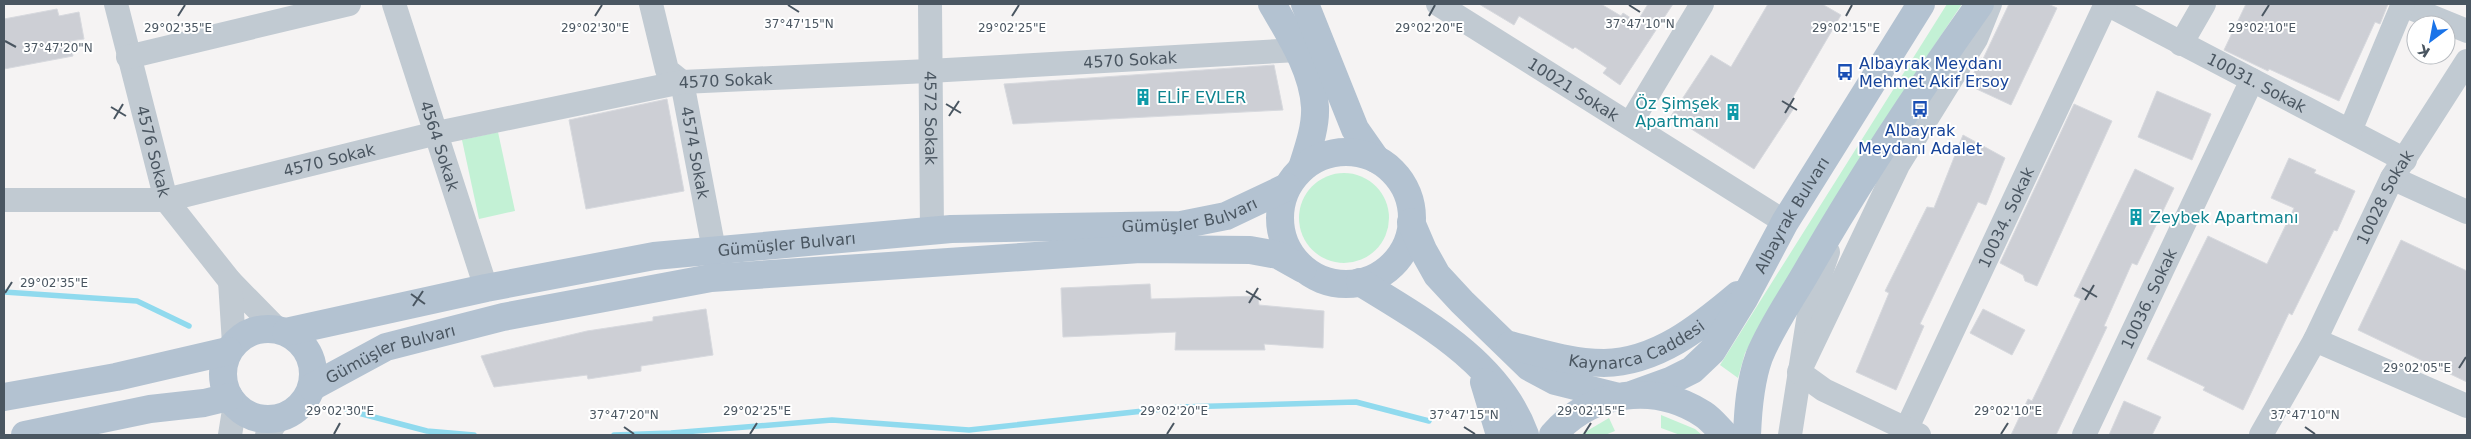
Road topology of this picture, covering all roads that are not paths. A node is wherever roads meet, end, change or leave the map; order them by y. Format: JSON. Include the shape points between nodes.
{"nodes":[{"id":1,"x":116,"y":4,"type":"edge"},
{"id":2,"x":349,"y":4,"type":"edge"},
{"id":3,"x":394,"y":4,"type":"edge"},
{"id":4,"x":651,"y":4,"type":"edge"},
{"id":5,"x":930,"y":4,"type":"edge"},
{"id":6,"x":1272,"y":4,"type":"edge"},
{"id":7,"x":1305,"y":4,"type":"edge"},
{"id":8,"x":1438,"y":4,"type":"edge"},
{"id":9,"x":1702,"y":4,"type":"edge"},
{"id":10,"x":1922,"y":4,"type":"edge"},
{"id":11,"x":1980,"y":4,"type":"edge"},
{"id":12,"x":1990,"y":4,"type":"edge"},
{"id":13,"x":2107,"y":4,"type":"edge"},
{"id":14,"x":2204,"y":4,"type":"edge"},
{"id":15,"x":2403,"y":4,"type":"edge"},
{"id":16,"x":2467,"y":31,"type":"edge"},
{"id":17,"x":2181,"y":44,"type":"junction"},
{"id":18,"x":1298,"y":50,"type":"junction"},
{"id":19,"x":128,"y":56,"type":"junction"},
{"id":20,"x":2467,"y":61,"type":"edge"},
{"id":21,"x":929,"y":71,"type":"junction"},
{"id":22,"x":2252,"y":80,"type":"junction"},
{"id":23,"x":682,"y":82,"type":"junction"},
{"id":24,"x":1901,"y":122,"type":"junction"},
{"id":25,"x":1630,"y":124,"type":"junction"},
{"id":26,"x":2350,"y":131,"type":"junction"},
{"id":27,"x":437,"y":133,"type":"junction"},
{"id":28,"x":1376,"y":159,"type":"junction"},
{"id":29,"x":1898,"y":166,"type":"junction"},
{"id":30,"x":2399,"y":169,"type":"junction"},
{"id":31,"x":1295,"y":178,"type":"junction"},
{"id":32,"x":4,"y":200,"type":"edge"},
{"id":33,"x":166,"y":200,"type":"junction"},
{"id":34,"x":1846,"y":208,"type":"junction"},
{"id":35,"x":2467,"y":212,"type":"edge"},
{"id":36,"x":1411,"y":222,"type":"junction"},
{"id":37,"x":1785,"y":222,"type":"junction"},
{"id":38,"x":932,"y":231,"type":"junction"},
{"id":39,"x":714,"y":250,"type":"junction"},
{"id":40,"x":1303,"y":269,"type":"junction"},
{"id":41,"x":230,"y":281,"type":"junction"},
{"id":42,"x":1360,"y":282,"type":"junction"},
{"id":43,"x":1752,"y":282,"type":"junction"},
{"id":44,"x":486,"y":288,"type":"junction"},
{"id":45,"x":282,"y":330,"type":"junction"},
{"id":46,"x":2315,"y":340,"type":"junction"},
{"id":47,"x":1506,"y":344,"type":"junction"},
{"id":48,"x":231,"y":348,"type":"junction"},
{"id":49,"x":1478,"y":364,"type":"junction"},
{"id":50,"x":1799,"y":372,"type":"junction"},
{"id":51,"x":312,"y":387,"type":"junction"},
{"id":52,"x":1624,"y":395,"type":"junction"},
{"id":53,"x":4,"y":397,"type":"edge"},
{"id":54,"x":232,"y":401,"type":"junction"},
{"id":55,"x":2467,"y":406,"type":"edge"},
{"id":56,"x":273,"y":427,"type":"edge"},
{"id":57,"x":1912,"y":433,"type":"edge"},
{"id":58,"x":26,"y":435,"type":"edge"},
{"id":59,"x":230,"y":435,"type":"edge"},
{"id":60,"x":1500,"y":435,"type":"edge"},
{"id":61,"x":1525,"y":435,"type":"edge"},
{"id":62,"x":1553,"y":435,"type":"edge"},
{"id":63,"x":1725,"y":435,"type":"edge"},
{"id":64,"x":1747,"y":435,"type":"edge"},
{"id":65,"x":1790,"y":435,"type":"edge"},
{"id":66,"x":2084,"y":435,"type":"edge"},
{"id":67,"x":2261,"y":435,"type":"edge"}],
"edges":[{"from":1,"to":19,"type":"street","name":"4576 Sokak"},
{"from":2,"to":19,"type":"street"},
{"from":3,"to":27,"type":"street","name":"4564 Sokak"},
{"from":4,"to":23,"type":"street","via":[[667,70]]},
{"from":5,"to":21,"type":"street","name":"4572 Sokak"},
{"from":6,"to":18,"type":"main road","name":"Kaynarca Caddesi"},
{"from":7,"to":28,"type":"main road","name":"Kaynarca Caddesi","via":[[1355,128]]},
{"from":8,"to":25,"type":"street","name":"10021 Sokak"},
{"from":9,"to":25,"type":"street"},
{"from":10,"to":37,"type":"main road","name":"Albayrak Bulvarı"},
{"from":11,"to":24,"type":"main road"},
{"from":12,"to":29,"type":"street","via":[[1976,39]]},
{"from":13,"to":17,"type":"street","name":"10031. Sokak"},
{"from":13,"to":57,"type":"street","name":"10034. Sokak"},
{"from":14,"to":17,"type":"street"},
{"from":15,"to":16,"type":"street"},
{"from":15,"to":26,"type":"street"},
{"from":17,"to":22,"type":"street","name":"10031. Sokak"},
{"from":18,"to":21,"type":"street","name":"4570 Sokak"},
{"from":18,"to":31,"type":"main road","name":"Kaynarca Caddesi","via":[[1308,74],[1315,108],[1311,139]]},
{"from":19,"to":33,"type":"street","name":"4576 Sokak"},
{"from":20,"to":30,"type":"street","name":"10028 Sokak"},
{"from":21,"to":23,"type":"street","name":"4570 Sokak"},
{"from":21,"to":38,"type":"street","name":"4572 Sokak"},
{"from":22,"to":26,"type":"street","name":"10031. Sokak"},
{"from":22,"to":66,"type":"street","name":"10036. Sokak"},
{"from":23,"to":27,"type":"street","name":"4570 Sokak"},
{"from":23,"to":39,"type":"street","name":"4574 Sokak"},
{"from":24,"to":29,"type":"street"},
{"from":24,"to":34,"type":"main road"},
{"from":25,"to":37,"type":"street","name":"10021 Sokak"},
{"from":26,"to":30,"type":"street","name":"10031. Sokak"},
{"from":27,"to":33,"type":"street","name":"4570 Sokak"},
{"from":27,"to":44,"type":"street","name":"4564 Sokak"},
{"from":28,"to":31,"type":"main road","name":"Kaynarca Caddesi","via":[[1356,152],[1335,152],[1315,159]]},
{"from":28,"to":36,"type":"main road","name":"Kaynarca Caddesi","via":[[1393,172],[1405,189],[1412,210]]},
{"from":29,"to":50,"type":"street"},
{"from":30,"to":35,"type":"street","name":"10031. Sokak"},
{"from":30,"to":46,"type":"street","name":"10028 Sokak"},
{"from":31,"to":38,"type":"main road","name":"Gümüşler Bulvarı","via":[[1226,216],[1182,224]]},
{"from":31,"to":40,"type":"main road","name":"Kaynarca Caddesi","via":[[1280,209],[1280,230],[1288,251]]},
{"from":32,"to":33,"type":"street","name":"4570 Sokak"},
{"from":33,"to":41,"type":"street","name":"4576 Sokak"},
{"from":34,"to":50,"type":"street","via":[[1811,300]]},
{"from":34,"to":64,"type":"main road","via":[[1760,356],[1748,410]]},
{"from":36,"to":42,"type":"main road","name":"Kaynarca Caddesi","via":[[1411,233],[1402,254],[1387,270]]},
{"from":36,"to":47,"type":"main road","name":"Kaynarca Caddesi","via":[[1437,275]]},
{"from":37,"to":43,"type":"main road","name":"Albayrak Bulvarı"},
{"from":38,"to":39,"type":"main road","name":"Gümüşler Bulvarı"},
{"from":39,"to":44,"type":"main road","name":"Gümüşler Bulvarı","via":[[654,256]]},
{"from":40,"to":42,"type":"main road","name":"Kaynarca Caddesi","via":[[1323,280],[1345,284]]},
{"from":40,"to":51,"type":"main road","name":"Gümüşler Bulvarı","via":[[1278,255],[1250,250],[1140,249],[711,278],[502,317],[386,347]]},
{"from":41,"to":45,"type":"street","name":"4576 Sokak"},
{"from":41,"to":48,"type":"street"},
{"from":42,"to":49,"type":"main road","via":[[1431,327]]},
{"from":43,"to":47,"type":"main road","name":"Kaynarca Caddesi","via":[[1691,333],[1630,359],[1604,363],[1575,360]]},
{"from":43,"to":52,"type":"main road","name":"Albayrak Bulvarı","via":[[1729,325],[1702,362],[1670,381]]},
{"from":44,"to":45,"type":"main road","name":"Gümüşler Bulvarı"},
{"from":45,"to":48,"type":"main road","via":[[258,329],[241,337]]},
{"from":45,"to":51,"type":"main road","via":[[301,343],[311,359],[314,368]]},
{"from":46,"to":55,"type":"street"},
{"from":46,"to":67,"type":"street","name":"10028 Sokak"},
{"from":47,"to":52,"type":"main road","name":"Kaynarca Caddesi","via":[[1529,367],[1556,382]]},
{"from":48,"to":53,"type":"main road","via":[[116,376]]},
{"from":48,"to":54,"type":"main road","via":[[223,370],[225,388]]},
{"from":49,"to":60,"type":"main road"},
{"from":49,"to":61,"type":"main road","via":[[1519,418]]},
{"from":50,"to":57,"type":"street","via":[[1824,390]]},
{"from":50,"to":65,"type":"street"},
{"from":51,"to":56,"type":"main road","via":[[303,403]]},
{"from":52,"to":62,"type":"main road","name":"Albayrak Bulvarı","via":[[1588,406]]},
{"from":52,"to":63,"type":"main road","name":"Kaynarca Caddesi","via":[[1670,398],[1703,414]]},
{"from":54,"to":56,"type":"main road","via":[[251,416],[269,419]]},
{"from":54,"to":58,"type":"main road","via":[[150,409]]},
{"from":54,"to":59,"type":"street"}]}
